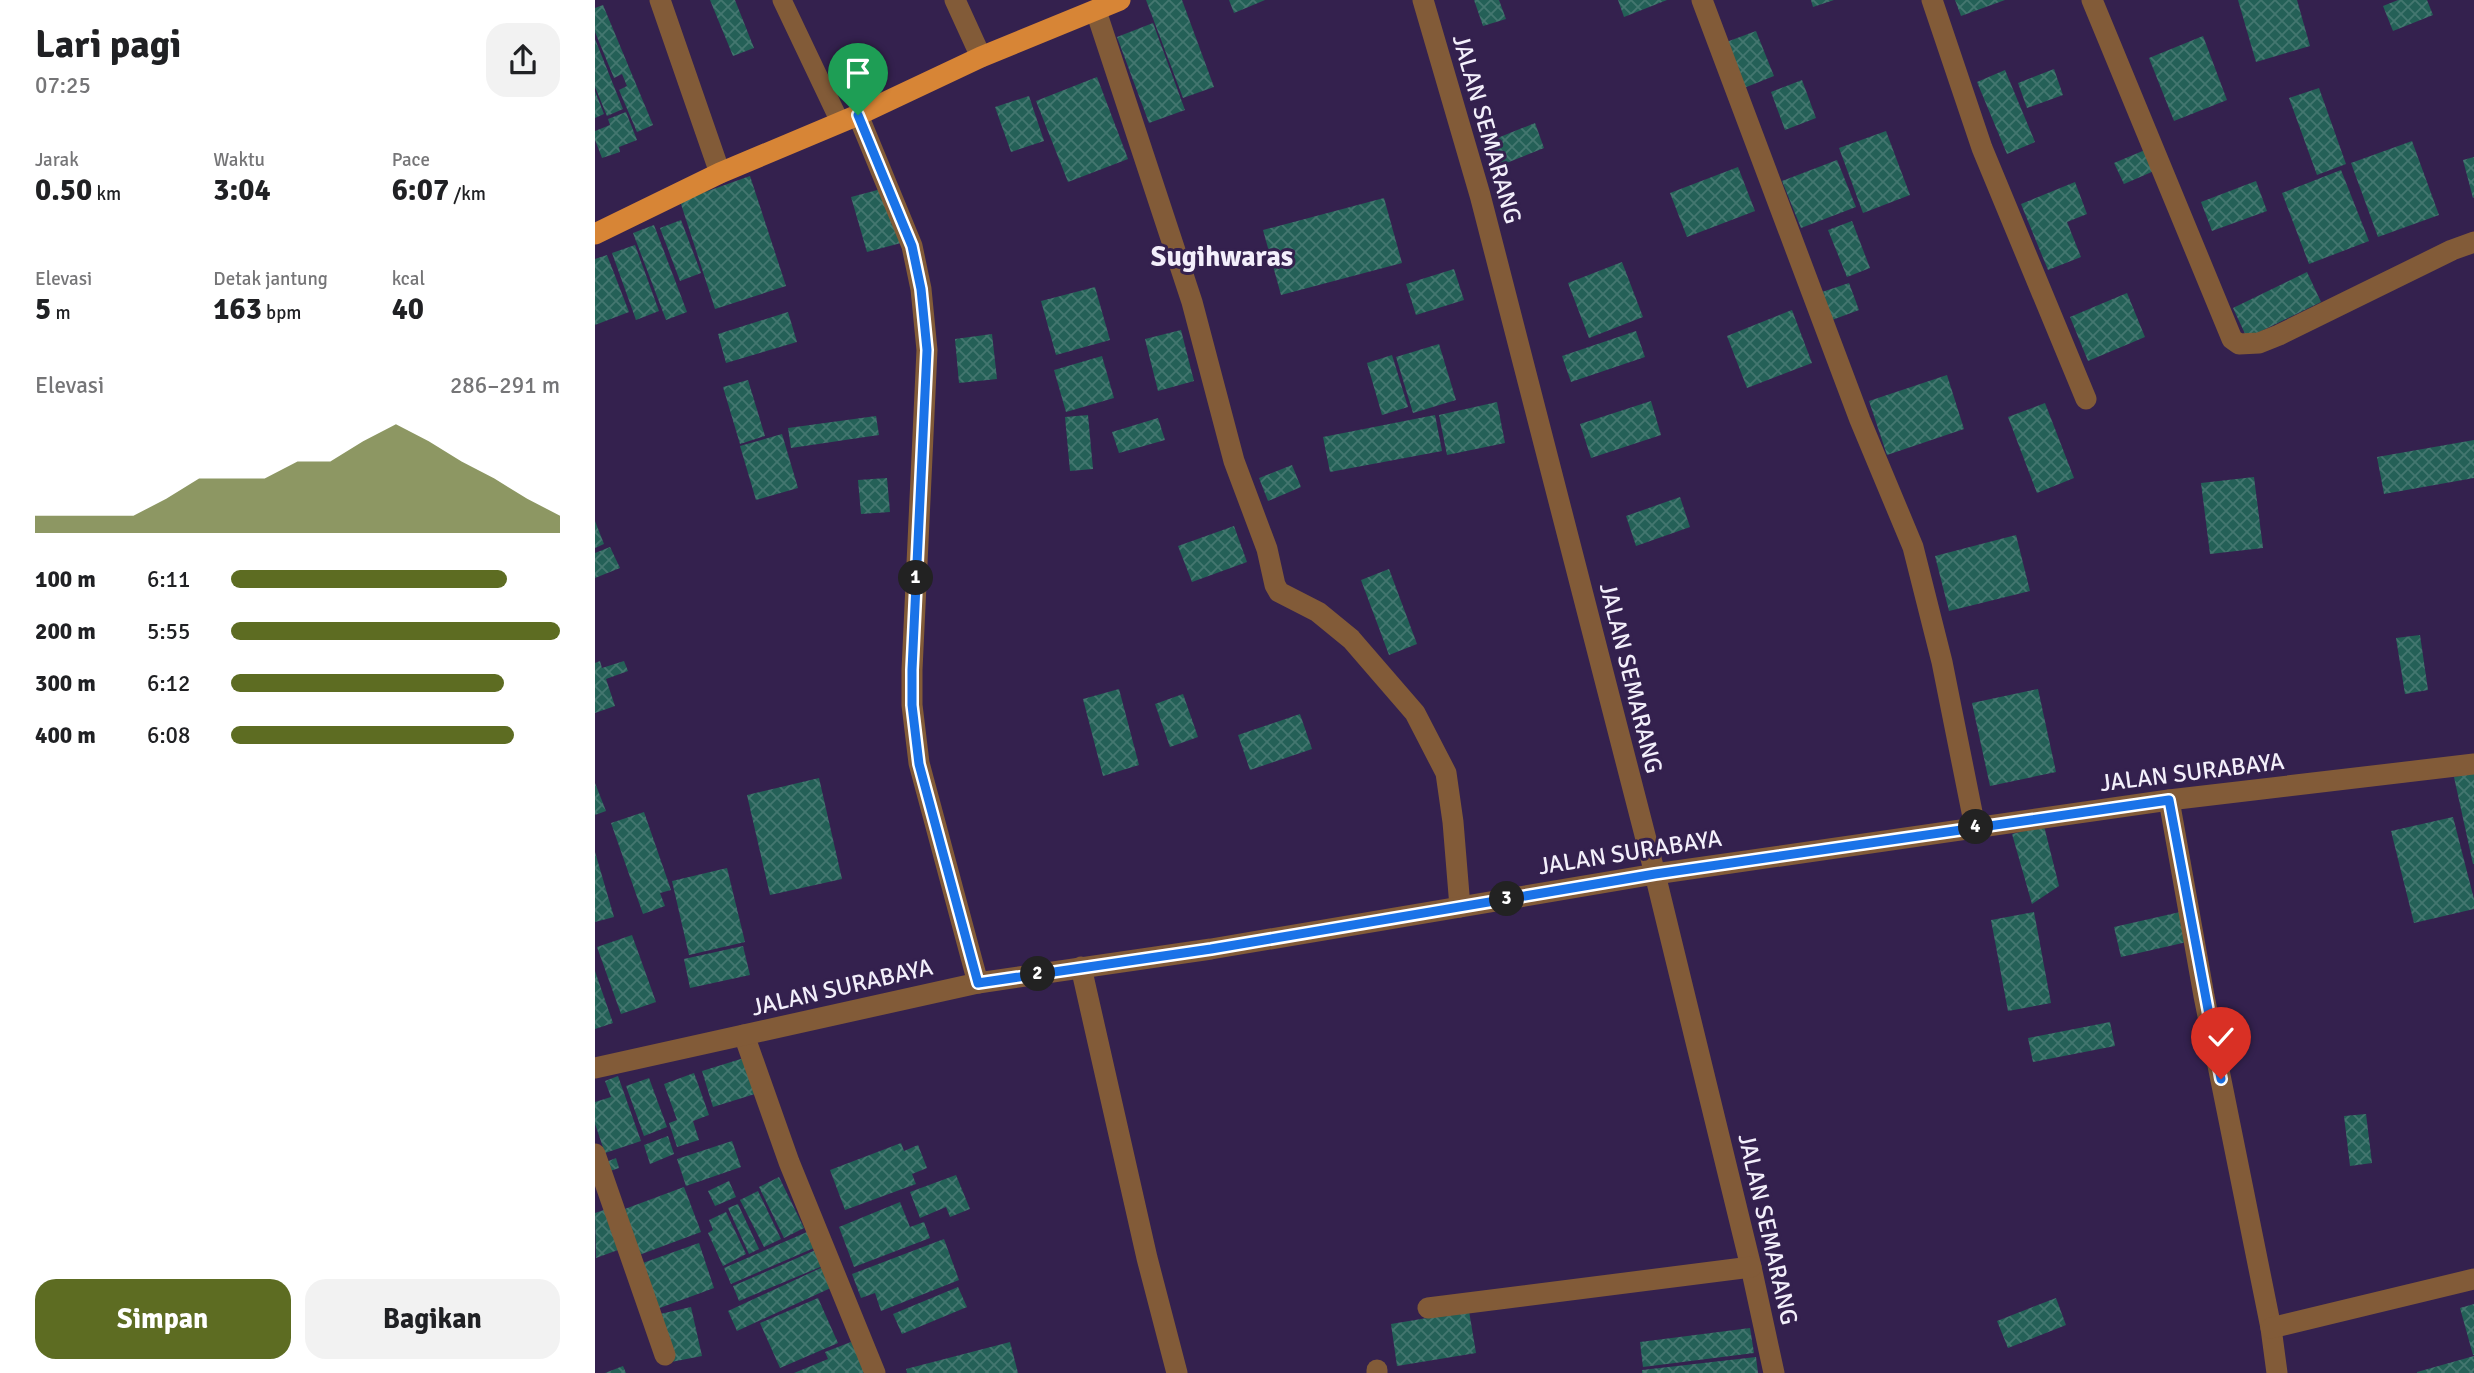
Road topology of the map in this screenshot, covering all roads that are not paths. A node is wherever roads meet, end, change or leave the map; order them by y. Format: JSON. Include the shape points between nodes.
{"nodes":[{"id":1,"x":660,"y":0,"type":"edge"},
{"id":2,"x":782,"y":0,"type":"edge"},
{"id":3,"x":955,"y":0,"type":"edge"},
{"id":4,"x":1120,"y":0,"type":"edge"},
{"id":5,"x":1423,"y":0,"type":"edge"},
{"id":6,"x":1702,"y":0,"type":"edge"},
{"id":7,"x":1932,"y":0,"type":"edge"},
{"id":8,"x":2092,"y":0,"type":"edge"},
{"id":9,"x":1096,"y":11,"type":"junction"},
{"id":10,"x":981,"y":57,"type":"junction"},
{"id":11,"x":849,"y":118,"type":"junction"},
{"id":12,"x":720,"y":173,"type":"junction"},
{"id":13,"x":595,"y":234,"type":"edge"},
{"id":14,"x":2474,"y":242,"type":"edge"},
{"id":15,"x":2086,"y":399,"type":"dead end"},
{"id":16,"x":2474,"y":764,"type":"edge"},
{"id":17,"x":2169,"y":800,"type":"junction"},
{"id":18,"x":1975,"y":827,"type":"junction"},
{"id":19,"x":1655,"y":874,"type":"junction"},
{"id":20,"x":1460,"y":907,"type":"junction"},
{"id":21,"x":1081,"y":967,"type":"junction"},
{"id":22,"x":978,"y":983,"type":"junction"},
{"id":23,"x":744,"y":1035,"type":"junction"},
{"id":24,"x":595,"y":1068,"type":"edge"},
{"id":25,"x":595,"y":1154,"type":"edge"},
{"id":26,"x":1751,"y":1267,"type":"junction"},
{"id":27,"x":2474,"y":1279,"type":"edge"},
{"id":28,"x":1429,"y":1308,"type":"dead end"},
{"id":29,"x":2271,"y":1328,"type":"junction"},
{"id":30,"x":665,"y":1355,"type":"dead end"},
{"id":31,"x":875,"y":1373,"type":"edge"},
{"id":32,"x":1177,"y":1373,"type":"edge"},
{"id":33,"x":1774,"y":1373,"type":"edge"},
{"id":34,"x":2277,"y":1373,"type":"edge"}],
"edges":[{"from":1,"to":12,"type":"street"},
{"from":2,"to":11,"type":"lane"},
{"from":3,"to":10,"type":"street"},
{"from":4,"to":9,"type":"main road"},
{"from":5,"to":19,"type":"street","name":"JALAN SEMARANG","via":[[1481,195]]},
{"from":6,"to":18,"type":"street","via":[[1860,420],[1913,547],[1943,662]]},
{"from":7,"to":15,"type":"street","via":[[1982,148]]},
{"from":8,"to":14,"type":"street","via":[[2232,339],[2239,344],[2279,335]]},
{"from":9,"to":10,"type":"main road"},
{"from":9,"to":20,"type":"street","via":[[1192,302],[1234,461],[1267,549],[1275,585],[1351,639],[1415,713],[1446,773]]},
{"from":10,"to":11,"type":"main road"},
{"from":11,"to":12,"type":"main road"},
{"from":11,"to":22,"type":"street","via":[[912,246],[921,289],[927,350],[912,705],[919,764]]},
{"from":12,"to":13,"type":"main road"},
{"from":16,"to":17,"type":"street","name":"JALAN SURABAYA"},
{"from":17,"to":18,"type":"street","name":"JALAN SURABAYA"},
{"from":17,"to":29,"type":"street"},
{"from":18,"to":19,"type":"street","name":"JALAN SURABAYA"},
{"from":19,"to":20,"type":"street","name":"JALAN SURABAYA"},
{"from":19,"to":26,"type":"street","name":"JALAN SEMARANG"},
{"from":20,"to":21,"type":"street","name":"JALAN SURABAYA"},
{"from":21,"to":22,"type":"street","name":"JALAN SURABAYA"},
{"from":21,"to":32,"type":"street"},
{"from":22,"to":23,"type":"street","name":"JALAN SURABAYA"},
{"from":23,"to":24,"type":"street","name":"JALAN SURABAYA"},
{"from":23,"to":31,"type":"street","via":[[789,1162]]},
{"from":25,"to":30,"type":"street"},
{"from":26,"to":28,"type":"street"},
{"from":26,"to":33,"type":"street","name":"JALAN SEMARANG"},
{"from":27,"to":29,"type":"street"},
{"from":29,"to":34,"type":"street"}]}
